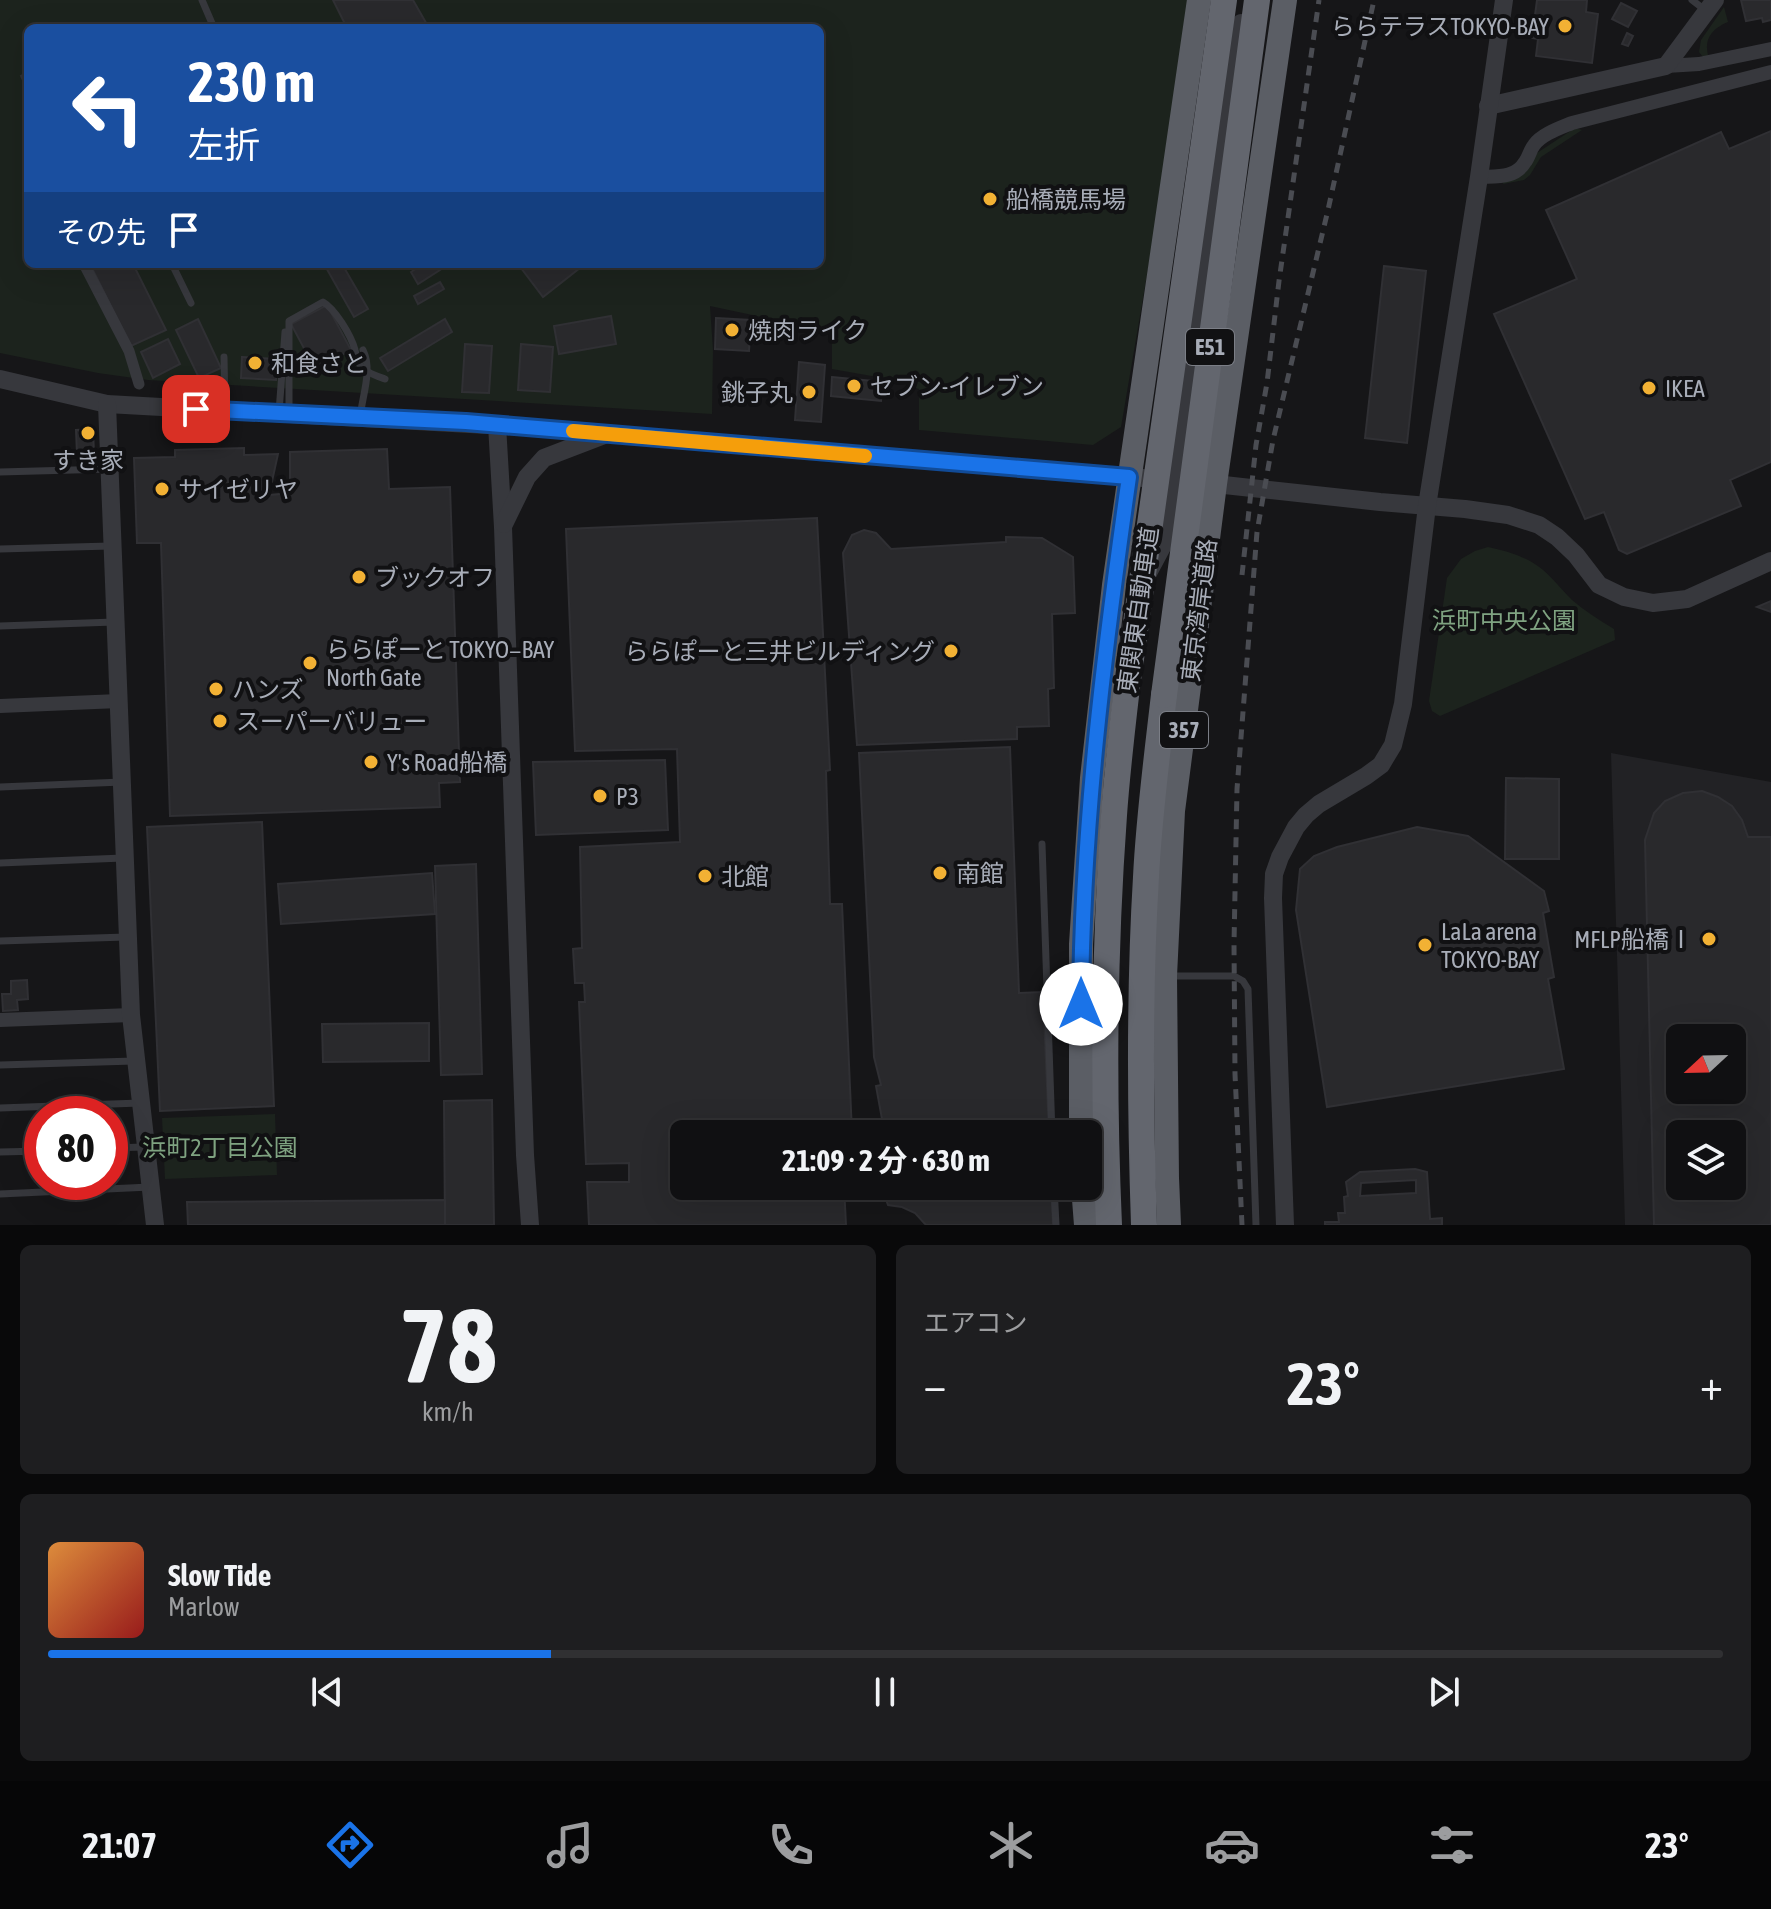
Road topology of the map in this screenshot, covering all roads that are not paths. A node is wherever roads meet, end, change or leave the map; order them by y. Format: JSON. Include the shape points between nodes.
{"nodes":[{"id":1,"x":202,"y":0,"type":"edge"},
{"id":2,"x":1199,"y":0,"type":"edge"},
{"id":3,"x":1224,"y":0,"type":"edge"},
{"id":4,"x":1245,"y":0,"type":"edge"},
{"id":5,"x":1257,"y":0,"type":"edge"},
{"id":6,"x":1285,"y":0,"type":"edge"},
{"id":7,"x":1504,"y":0,"type":"edge"},
{"id":8,"x":1692,"y":0,"type":"edge"},
{"id":9,"x":1711,"y":6,"type":"edge"},
{"id":10,"x":212,"y":24,"type":"edge"},
{"id":11,"x":1771,"y":49,"type":"edge"},
{"id":12,"x":1666,"y":66,"type":"junction"},
{"id":13,"x":1771,"y":72,"type":"edge"},
{"id":14,"x":1488,"y":106,"type":"junction"},
{"id":15,"x":1479,"y":177,"type":"junction"},
{"id":16,"x":86,"y":268,"type":"edge"},
{"id":17,"x":174,"y":268,"type":"edge"},
{"id":18,"x":191,"y":303,"type":"dead end"},
{"id":19,"x":286,"y":329,"type":"dead end"},
{"id":20,"x":363,"y":350,"type":"dead end"},
{"id":21,"x":224,"y":357,"type":"dead end"},
{"id":22,"x":368,"y":373,"type":"junction"},
{"id":23,"x":0,"y":379,"type":"edge"},
{"id":24,"x":385,"y":379,"type":"dead end"},
{"id":25,"x":139,"y":384,"type":"dead end"},
{"id":26,"x":107,"y":404,"type":"junction"},
{"id":27,"x":225,"y":411,"type":"junction"},
{"id":28,"x":284,"y":414,"type":"junction"},
{"id":29,"x":360,"y":418,"type":"junction"},
{"id":30,"x":497,"y":425,"type":"junction"},
{"id":31,"x":609,"y":433,"type":"junction"},
{"id":32,"x":110,"y":469,"type":"junction"},
{"id":33,"x":0,"y":472,"type":"edge"},
{"id":34,"x":1129,"y":477,"type":"junction"},
{"id":35,"x":1173,"y":481,"type":"junction"},
{"id":36,"x":1215,"y":484,"type":"junction"},
{"id":37,"x":1427,"y":506,"type":"junction"},
{"id":38,"x":503,"y":527,"type":"junction"},
{"id":39,"x":113,"y":546,"type":"junction"},
{"id":40,"x":0,"y":549,"type":"edge"},
{"id":41,"x":1771,"y":561,"type":"edge"},
{"id":42,"x":116,"y":622,"type":"junction"},
{"id":43,"x":0,"y":626,"type":"edge"},
{"id":44,"x":119,"y":701,"type":"junction"},
{"id":45,"x":0,"y":706,"type":"edge"},
{"id":46,"x":1099,"y":707,"type":"junction"},
{"id":47,"x":122,"y":782,"type":"junction"},
{"id":48,"x":0,"y":787,"type":"edge"},
{"id":49,"x":1042,"y":844,"type":"dead end"},
{"id":50,"x":125,"y":858,"type":"junction"},
{"id":51,"x":0,"y":863,"type":"edge"},
{"id":52,"x":128,"y":936,"type":"junction"},
{"id":53,"x":0,"y":941,"type":"edge"},
{"id":54,"x":1165,"y":976,"type":"junction"},
{"id":55,"x":131,"y":1015,"type":"junction"},
{"id":56,"x":0,"y":1020,"type":"edge"},
{"id":57,"x":135,"y":1060,"type":"junction"},
{"id":58,"x":0,"y":1065,"type":"edge"},
{"id":59,"x":140,"y":1103,"type":"junction"},
{"id":60,"x":0,"y":1108,"type":"edge"},
{"id":61,"x":1052,"y":1120,"type":"edge"},
{"id":62,"x":1081,"y":1120,"type":"edge"},
{"id":63,"x":128,"y":1147,"type":"edge"},
{"id":64,"x":145,"y":1147,"type":"junction"},
{"id":65,"x":24,"y":1151,"type":"edge"},
{"id":66,"x":0,"y":1152,"type":"edge"},
{"id":67,"x":150,"y":1187,"type":"junction"},
{"id":68,"x":0,"y":1194,"type":"edge"},
{"id":69,"x":1055,"y":1200,"type":"edge"},
{"id":70,"x":1084,"y":1200,"type":"edge"},
{"id":71,"x":155,"y":1225,"type":"edge"},
{"id":72,"x":530,"y":1225,"type":"edge"},
{"id":73,"x":1056,"y":1225,"type":"edge"},
{"id":74,"x":1086,"y":1225,"type":"edge"},
{"id":75,"x":1109,"y":1225,"type":"edge"},
{"id":76,"x":1144,"y":1225,"type":"edge"},
{"id":77,"x":1169,"y":1225,"type":"edge"},
{"id":78,"x":1256,"y":1225,"type":"edge"},
{"id":79,"x":1285,"y":1225,"type":"edge"}],
"edges":[{"from":1,"to":10,"type":"lane"},
{"from":2,"to":34,"type":"highway"},
{"from":3,"to":75,"type":"highway","name":"東関東自動車道","number":"E51","bridge":true,"via":[[1127,687],[1114,813],[1105,1049]]},
{"from":4,"to":35,"type":"street"},
{"from":5,"to":76,"type":"highway","name":"東関東自動車道","number":"E51","bridge":true,"via":[[1153,793],[1140,1040]]},
{"from":6,"to":36,"type":"highway","name":"東京湾岸道路","number":"357"},
{"from":7,"to":14,"type":"street"},
{"from":8,"to":9,"type":"lane"},
{"from":9,"to":12,"type":"street"},
{"from":11,"to":12,"type":"street"},
{"from":12,"to":14,"type":"street"},
{"from":13,"to":15,"type":"street","via":[[1572,123],[1534,145],[1513,174]]},
{"from":14,"to":15,"type":"street"},
{"from":15,"to":37,"type":"street"},
{"from":16,"to":25,"type":"street","via":[[129,351]]},
{"from":17,"to":18,"type":"lane"},
{"from":19,"to":28,"type":"lane"},
{"from":20,"to":22,"type":"lane"},
{"from":21,"to":27,"type":"lane"},
{"from":22,"to":24,"type":"lane"},
{"from":22,"to":28,"type":"lane","via":[[356,360],[336,312],[323,302],[289,321]]},
{"from":22,"to":29,"type":"lane"},
{"from":23,"to":26,"type":"street"},
{"from":26,"to":27,"type":"street"},
{"from":26,"to":32,"type":"street"},
{"from":27,"to":28,"type":"street"},
{"from":28,"to":29,"type":"street"},
{"from":29,"to":30,"type":"street"},
{"from":30,"to":31,"type":"street"},
{"from":30,"to":38,"type":"street"},
{"from":31,"to":34,"type":"street"},
{"from":31,"to":38,"type":"street","via":[[544,458],[527,477]]},
{"from":32,"to":33,"type":"lane"},
{"from":32,"to":39,"type":"street"},
{"from":34,"to":35,"type":"street"},
{"from":34,"to":46,"type":"highway"},
{"from":35,"to":36,"type":"street"},
{"from":35,"to":46,"type":"street","via":[[1161,553],[1134,597],[1126,652]]},
{"from":36,"to":37,"type":"street"},
{"from":36,"to":54,"type":"highway","name":"東京湾岸道路","number":"357","via":[[1173,811]]},
{"from":37,"to":41,"type":"street","via":[[1530,521],[1557,537],[1599,585],[1653,603],[1687,599]]},
{"from":37,"to":79,"type":"street","via":[[1403,704],[1393,745],[1381,765],[1306,815],[1274,874]]},
{"from":38,"to":72,"type":"street"},
{"from":39,"to":40,"type":"lane"},
{"from":39,"to":42,"type":"street"},
{"from":42,"to":43,"type":"lane"},
{"from":42,"to":44,"type":"street"},
{"from":44,"to":45,"type":"street"},
{"from":44,"to":47,"type":"street"},
{"from":46,"to":62,"type":"highway","via":[[1081,944]]},
{"from":47,"to":48,"type":"lane"},
{"from":47,"to":50,"type":"street"},
{"from":49,"to":61,"type":"lane"},
{"from":50,"to":51,"type":"lane"},
{"from":50,"to":52,"type":"street"},
{"from":52,"to":53,"type":"lane"},
{"from":52,"to":55,"type":"street"},
{"from":54,"to":77,"type":"highway","name":"東京湾岸道路","number":"357"},
{"from":54,"to":78,"type":"lane","via":[[1234,976],[1248,989]]},
{"from":55,"to":56,"type":"street"},
{"from":55,"to":57,"type":"street"},
{"from":57,"to":58,"type":"lane"},
{"from":57,"to":59,"type":"street"},
{"from":59,"to":60,"type":"lane"},
{"from":59,"to":64,"type":"street"},
{"from":63,"to":64,"type":"lane"},
{"from":64,"to":67,"type":"street"},
{"from":65,"to":66,"type":"lane"},
{"from":67,"to":68,"type":"lane"},
{"from":67,"to":71,"type":"street"},
{"from":69,"to":73,"type":"lane"},
{"from":70,"to":74,"type":"highway"}]}
